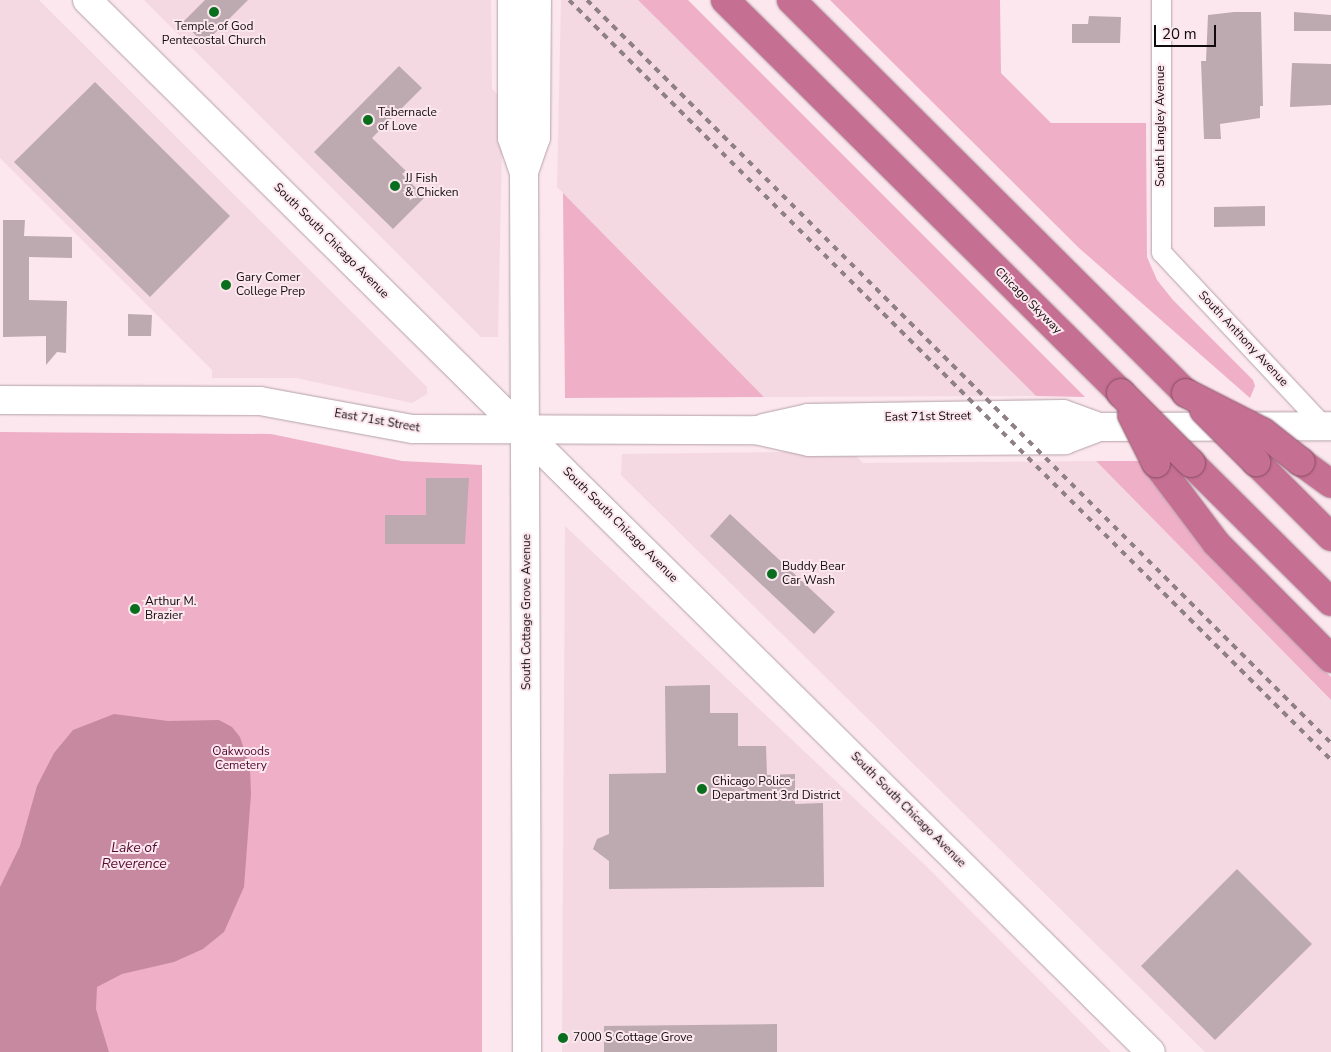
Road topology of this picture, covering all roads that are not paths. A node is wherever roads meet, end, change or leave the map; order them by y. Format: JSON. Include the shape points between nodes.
{"nodes":[{"id":1,"x":87,"y":0,"type":"edge"},
{"id":2,"x":512,"y":0,"type":"edge"},
{"id":3,"x":537,"y":0,"type":"edge"},
{"id":4,"x":726,"y":0,"type":"edge"},
{"id":5,"x":791,"y":0,"type":"edge"},
{"id":6,"x":1161,"y":0,"type":"edge"},
{"id":7,"x":524,"y":172,"type":"junction"},
{"id":8,"x":1161,"y":252,"type":"joint"},
{"id":9,"x":1121,"y":393,"type":"junction"},
{"id":10,"x":1186,"y":393,"type":"junction"},
{"id":11,"x":0,"y":400,"type":"edge"},
{"id":12,"x":1328,"y":426,"type":"edge"},
{"id":13,"x":526,"y":432,"type":"junction"},
{"id":14,"x":1331,"y":484,"type":"edge"},
{"id":15,"x":1331,"y":537,"type":"edge"},
{"id":16,"x":1331,"y":602,"type":"edge"},
{"id":17,"x":1331,"y":660,"type":"edge"},
{"id":18,"x":527,"y":1052,"type":"edge"},
{"id":19,"x":1151,"y":1052,"type":"edge"}],
"edges":[{"from":1,"to":13,"type":"main road","name":"South South Chicago Avenue"},
{"from":2,"to":7,"type":"main road","name":"South Cottage Grove Avenue","via":[[512,138]]},
{"from":3,"to":7,"type":"main road","name":"South Cottage Grove Avenue","via":[[536,138]]},
{"from":4,"to":9,"type":"highway","name":"Chicago Skyway"},
{"from":5,"to":10,"type":"highway"},
{"from":6,"to":8,"type":"street","name":"South Langley Avenue"},
{"from":7,"to":13,"type":"main road","name":"South Cottage Grove Avenue"},
{"from":8,"to":12,"type":"street","name":"South Anthony Avenue"},
{"from":9,"to":16,"type":"highway","name":"Chicago Skyway","bridge":true},
{"from":9,"to":17,"type":"highway","bridge":true,"via":[[1156,463],[1216,543]]},
{"from":10,"to":14,"type":"highway","bridge":true,"via":[[1263,432]]},
{"from":10,"to":15,"type":"highway","bridge":true},
{"from":11,"to":13,"type":"main road","name":"East 71st Street","via":[[260,401],[413,429]]},
{"from":12,"to":13,"type":"main road","name":"East 71st Street","via":[[1099,427],[1065,440],[809,442],[756,430]]},
{"from":13,"to":18,"type":"main road","name":"South Cottage Grove Avenue"},
{"from":13,"to":19,"type":"main road","name":"South South Chicago Avenue"}]}
